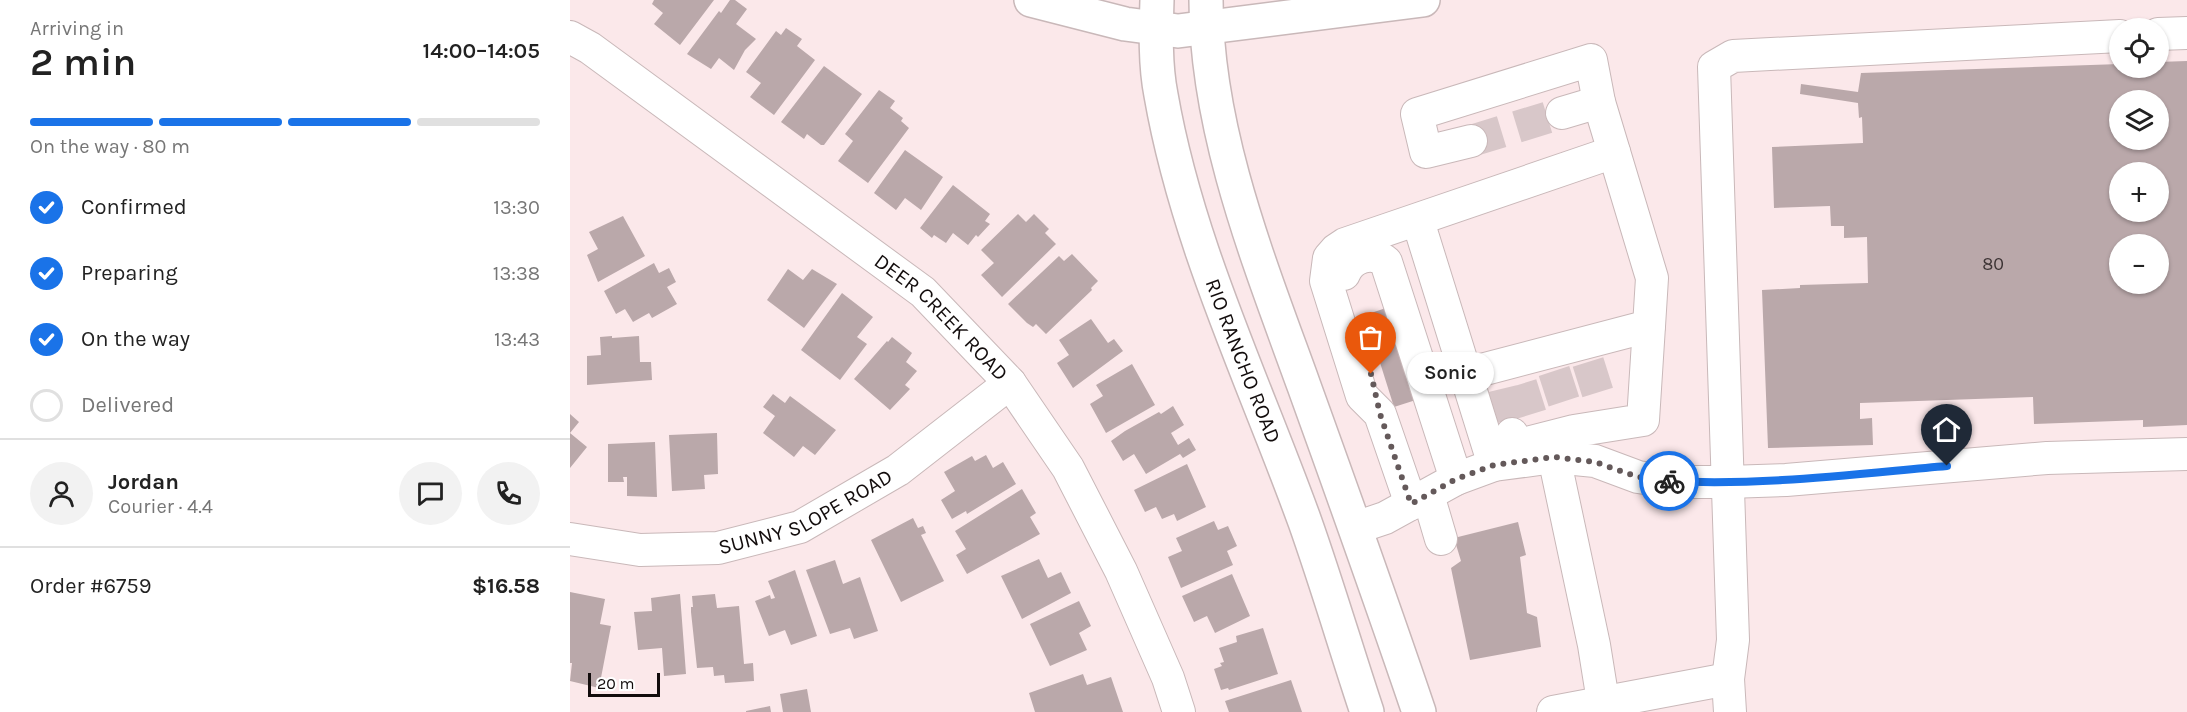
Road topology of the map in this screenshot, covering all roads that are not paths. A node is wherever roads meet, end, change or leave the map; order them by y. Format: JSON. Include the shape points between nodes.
{"nodes":[{"id":1,"x":1031,"y":0,"type":"edge"},
{"id":2,"x":1423,"y":0,"type":"edge"},
{"id":3,"x":1157,"y":14,"type":"edge"},
{"id":4,"x":1206,"y":14,"type":"edge"},
{"id":5,"x":2187,"y":33,"type":"edge"},
{"id":6,"x":2169,"y":34,"type":"edge"},
{"id":7,"x":570,"y":37,"type":"edge"},
{"id":8,"x":2109,"y":37,"type":"edge"},
{"id":9,"x":1599,"y":102,"type":"junction"},
{"id":10,"x":1562,"y":113,"type":"tunnel mouth"},
{"id":11,"x":1471,"y":141,"type":"tunnel mouth"},
{"id":12,"x":1614,"y":152,"type":"junction"},
{"id":13,"x":1418,"y":220,"type":"junction"},
{"id":14,"x":1649,"y":326,"type":"junction"},
{"id":15,"x":1500,"y":375,"type":"junction"},
{"id":16,"x":1010,"y":383,"type":"junction"},
{"id":17,"x":1380,"y":414,"type":"junction"},
{"id":18,"x":1535,"y":439,"type":"junction"},
{"id":19,"x":2187,"y":454,"type":"edge"},
{"id":20,"x":1494,"y":465,"type":"junction"},
{"id":21,"x":1456,"y":479,"type":"junction"},
{"id":22,"x":1728,"y":482,"type":"junction"},
{"id":23,"x":1419,"y":500,"type":"junction"},
{"id":24,"x":1355,"y":528,"type":"junction"},
{"id":25,"x":570,"y":539,"type":"edge"},
{"id":26,"x":1441,"y":539,"type":"dead end"},
{"id":27,"x":1728,"y":679,"type":"junction"},
{"id":28,"x":1603,"y":701,"type":"junction"},
{"id":29,"x":1179,"y":712,"type":"edge"},
{"id":30,"x":1367,"y":712,"type":"edge"},
{"id":31,"x":1419,"y":712,"type":"edge"},
{"id":32,"x":1553,"y":712,"type":"edge"},
{"id":33,"x":1730,"y":712,"type":"edge"}],
"edges":[{"from":1,"to":3,"type":"main road","via":[[1125,24]]},
{"from":2,"to":4,"type":"main road"},
{"from":3,"to":4,"type":"main road","via":[[1178,31]]},
{"from":3,"to":30,"type":"main road","name":"RIO RANCHO ROAD","via":[[1160,94],[1179,176],[1222,311],[1305,522]]},
{"from":4,"to":24,"type":"main road","via":[[1227,162]]},
{"from":5,"to":6,"type":"street"},
{"from":7,"to":16,"type":"street","name":"DEER CREEK ROAD","via":[[923,292]]},
{"from":8,"to":22,"type":"street","via":[[1733,56],[1714,67]]},
{"from":9,"to":10,"type":"street"},
{"from":9,"to":11,"type":"street","via":[[1591,60],[1417,114],[1426,152]]},
{"from":9,"to":12,"type":"street"},
{"from":12,"to":13,"type":"street"},
{"from":12,"to":14,"type":"street","via":[[1652,278]]},
{"from":13,"to":15,"type":"street"},
{"from":13,"to":17,"type":"street","via":[[1345,244],[1329,258],[1326,281],[1362,396]]},
{"from":14,"to":15,"type":"street","via":[[1585,353]]},
{"from":14,"to":18,"type":"street","via":[[1643,420],[1603,414],[1571,422]]},
{"from":15,"to":20,"type":"street"},
{"from":16,"to":25,"type":"street","name":"SUNNY SLOPE ROAD","via":[[898,470],[800,527],[718,548],[640,550]]},
{"from":16,"to":29,"type":"street","name":"DEER CREEK ROAD","via":[[1068,468],[1116,561]]},
{"from":17,"to":21,"type":"street","via":[[1343,282],[1350,263],[1370,255],[1386,262]]},
{"from":17,"to":23,"type":"street"},
{"from":18,"to":20,"type":"street"},
{"from":18,"to":22,"type":"street","via":[[1638,477],[1671,482]]},
{"from":18,"to":28,"type":"street","via":[[1594,645]]},
{"from":19,"to":22,"type":"street","via":[[2048,458]]},
{"from":20,"to":21,"type":"street"},
{"from":21,"to":23,"type":"street"},
{"from":22,"to":27,"type":"street","via":[[1732,640]]},
{"from":23,"to":24,"type":"street"},
{"from":23,"to":26,"type":"street"},
{"from":24,"to":31,"type":"main road"},
{"from":27,"to":28,"type":"street"},
{"from":27,"to":33,"type":"street"},
{"from":28,"to":32,"type":"street"}]}
